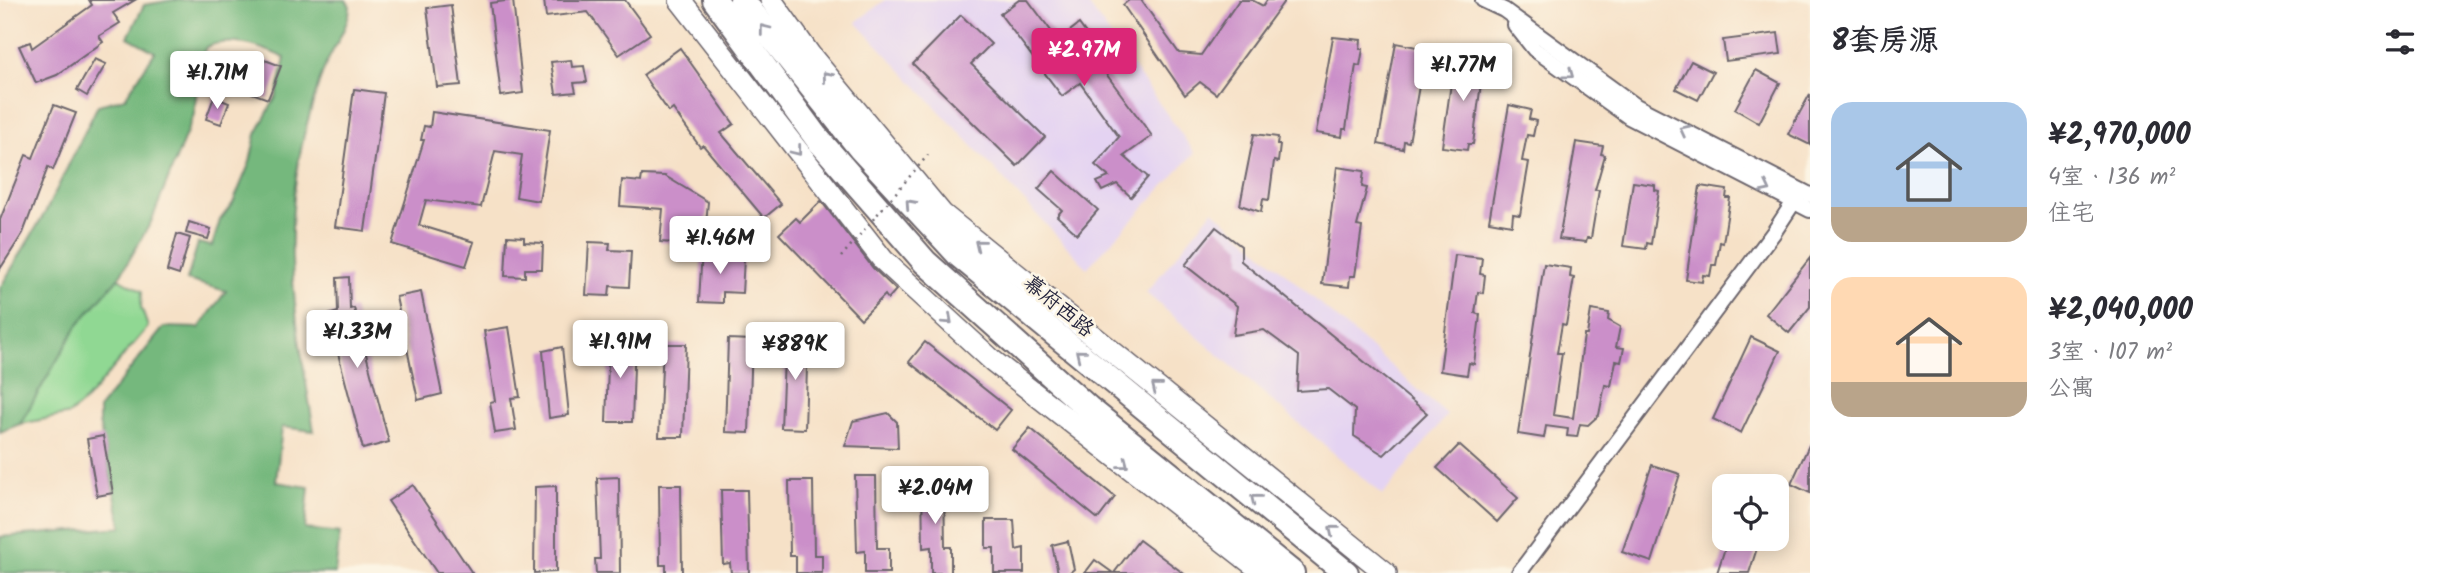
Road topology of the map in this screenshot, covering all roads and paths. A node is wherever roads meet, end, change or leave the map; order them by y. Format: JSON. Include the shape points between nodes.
{"nodes":[{"id":1,"x":680,"y":0,"type":"edge"},
{"id":2,"x":715,"y":0,"type":"edge"},
{"id":3,"x":742,"y":0,"type":"edge"},
{"id":4,"x":1483,"y":0,"type":"edge"},
{"id":5,"x":773,"y":1,"type":"edge"},
{"id":6,"x":1504,"y":10,"type":"junction"},
{"id":7,"x":928,"y":155,"type":"dead end"},
{"id":8,"x":1805,"y":193,"type":"edge"},
{"id":9,"x":1810,"y":210,"type":"edge"},
{"id":10,"x":841,"y":257,"type":"dead end"},
{"id":11,"x":1264,"y":573,"type":"edge"},
{"id":12,"x":1292,"y":573,"type":"edge"},
{"id":13,"x":1346,"y":573,"type":"edge"},
{"id":14,"x":1386,"y":573,"type":"edge"},
{"id":15,"x":1519,"y":573,"type":"edge"}],
"edges":[{"from":1,"to":11,"type":"main road","one_way":true,"via":[[883,260],[993,360]]},
{"from":2,"to":12,"type":"highway","via":[[816,137],[925,262],[1088,408]]},
{"from":13,"to":3,"type":"highway","name":"幕府西路","one_way":true,"via":[[960,256],[860,148]]},
{"from":4,"to":6,"type":"street"},
{"from":14,"to":5,"type":"main road","name":"幕府西路","one_way":true,"via":[[942,214],[810,55]]},
{"from":8,"to":6,"type":"street","one_way":true,"via":[[1636,106]]},
{"from":6,"to":9,"type":"street","one_way":true,"via":[[1534,48],[1629,117]]},
{"from":7,"to":10,"type":"path","bridge":true},
{"from":8,"to":15,"type":"street"}]}
